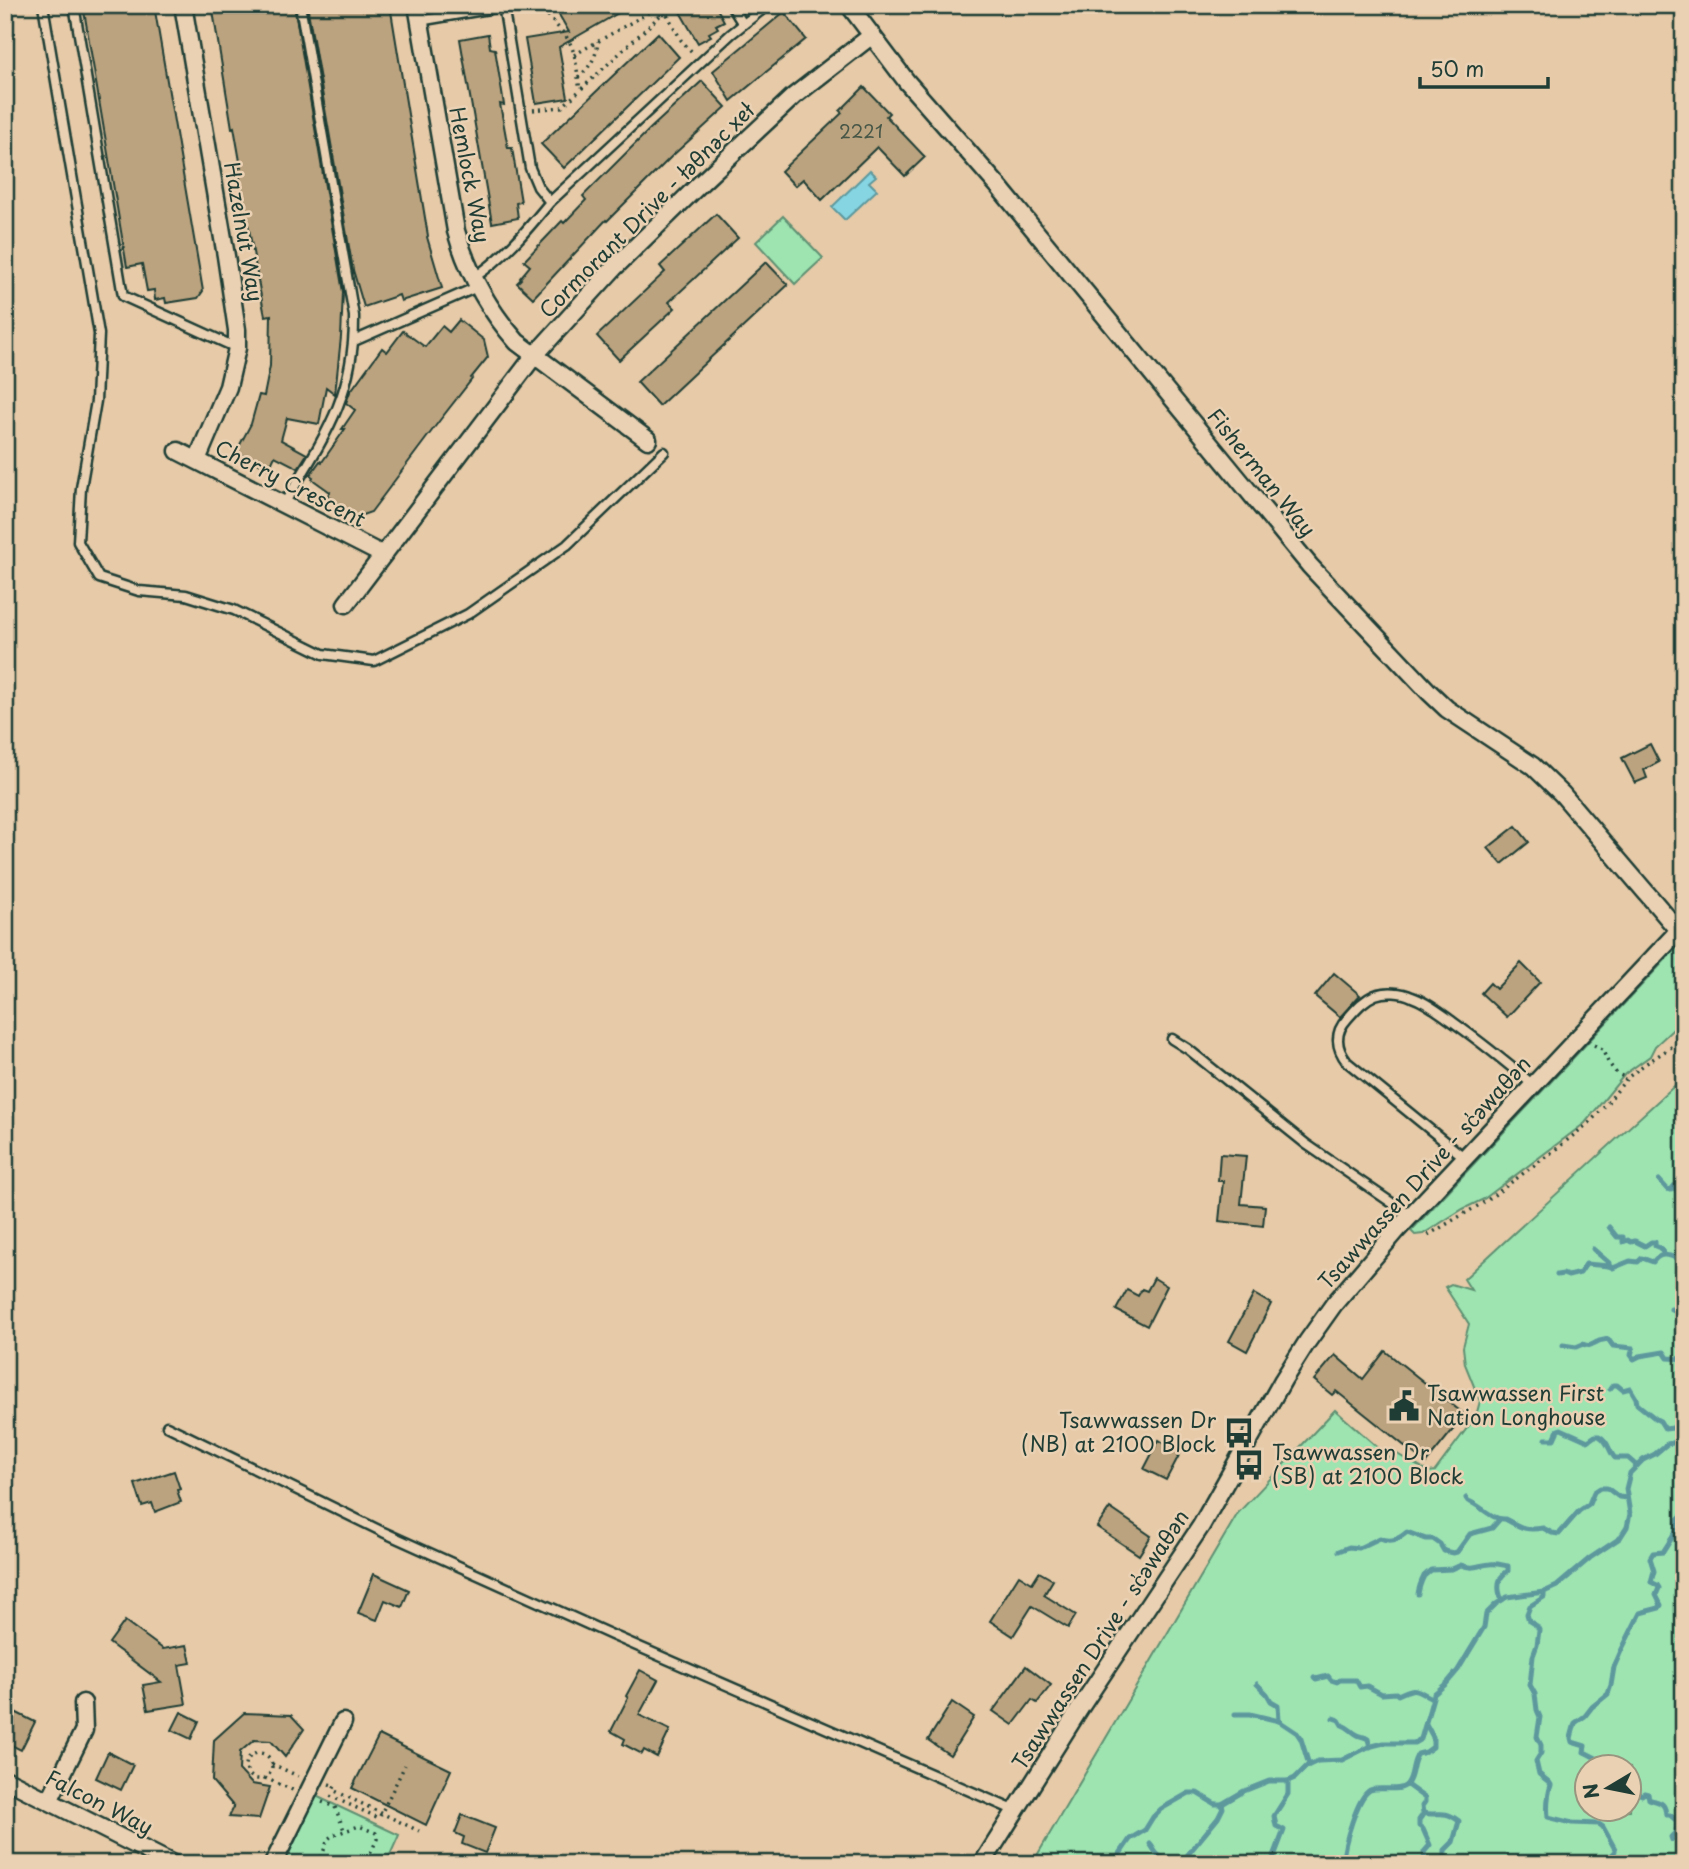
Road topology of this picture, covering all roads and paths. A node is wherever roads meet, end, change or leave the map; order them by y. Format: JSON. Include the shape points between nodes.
{"nodes":[{"id":1,"x":43,"y":5,"type":"edge"},
{"id":2,"x":75,"y":5,"type":"edge"},
{"id":3,"x":183,"y":5,"type":"edge"},
{"id":4,"x":300,"y":5,"type":"edge"},
{"id":5,"x":731,"y":5,"type":"edge"},
{"id":6,"x":768,"y":5,"type":"edge"},
{"id":7,"x":849,"y":5,"type":"edge"},
{"id":8,"x":506,"y":6,"type":"edge"},
{"id":9,"x":545,"y":9,"type":"dead end"},
{"id":10,"x":665,"y":11,"type":"junction"},
{"id":11,"x":418,"y":13,"type":"edge"},
{"id":12,"x":743,"y":24,"type":"junction"},
{"id":13,"x":872,"y":36,"type":"junction"},
{"id":14,"x":598,"y":41,"type":"junction"},
{"id":15,"x":574,"y":55,"type":"junction"},
{"id":16,"x":701,"y":62,"type":"junction"},
{"id":17,"x":578,"y":77,"type":"junction"},
{"id":18,"x":580,"y":90,"type":"junction"},
{"id":19,"x":521,"y":112,"type":"junction"},
{"id":20,"x":550,"y":202,"type":"junction"},
{"id":21,"x":475,"y":283,"type":"junction"},
{"id":22,"x":354,"y":341,"type":"junction"},
{"id":23,"x":237,"y":348,"type":"junction"},
{"id":24,"x":534,"y":356,"type":"junction"},
{"id":25,"x":648,"y":440,"type":"dead end"},
{"id":26,"x":178,"y":451,"type":"dead end"},
{"id":27,"x":664,"y":452,"type":"dead end"},
{"id":28,"x":197,"y":460,"type":"junction"},
{"id":29,"x":284,"y":504,"type":"junction"},
{"id":30,"x":383,"y":555,"type":"junction"},
{"id":31,"x":346,"y":604,"type":"dead end"},
{"id":32,"x":1681,"y":927,"type":"edge"},
{"id":33,"x":1582,"y":1034,"type":"junction"},
{"id":34,"x":1172,"y":1039,"type":"dead end"},
{"id":35,"x":1684,"y":1039,"type":"edge"},
{"id":36,"x":1627,"y":1078,"type":"junction"},
{"id":37,"x":1533,"y":1085,"type":"junction"},
{"id":38,"x":1465,"y":1158,"type":"junction"},
{"id":39,"x":1411,"y":1216,"type":"junction"},
{"id":40,"x":1428,"y":1235,"type":"dead end"},
{"id":41,"x":10,"y":1333,"type":"dead end"},
{"id":42,"x":5,"y":1342,"type":"edge"},
{"id":43,"x":167,"y":1426,"type":"dead end"},
{"id":44,"x":83,"y":1703,"type":"dead end"},
{"id":45,"x":342,"y":1722,"type":"dead end"},
{"id":46,"x":272,"y":1764,"type":"junction"},
{"id":47,"x":405,"y":1765,"type":"dead end"},
{"id":48,"x":265,"y":1777,"type":"junction"},
{"id":49,"x":303,"y":1778,"type":"dead end"},
{"id":50,"x":5,"y":1779,"type":"edge"},
{"id":51,"x":301,"y":1794,"type":"dead end"},
{"id":52,"x":49,"y":1801,"type":"junction"},
{"id":53,"x":318,"y":1801,"type":"dead end"},
{"id":54,"x":327,"y":1803,"type":"junction"},
{"id":55,"x":1016,"y":1811,"type":"junction"},
{"id":56,"x":381,"y":1813,"type":"junction"},
{"id":57,"x":344,"y":1830,"type":"junction"},
{"id":58,"x":419,"y":1831,"type":"dead end"},
{"id":59,"x":173,"y":1864,"type":"edge"},
{"id":60,"x":273,"y":1864,"type":"edge"},
{"id":61,"x":319,"y":1864,"type":"edge"},
{"id":62,"x":366,"y":1864,"type":"edge"},
{"id":63,"x":982,"y":1864,"type":"edge"}],
"edges":[{"from":1,"to":27,"type":"lane","via":[[99,334],[96,401],[81,488],[78,542],[99,578],[139,591],[186,594],[234,610],[323,654],[374,660],[468,614],[567,545]]},
{"from":2,"to":23,"type":"lane","via":[[123,296]]},
{"from":3,"to":23,"type":"street","name":"Hazelnut Way","via":[[236,312]]},
{"from":4,"to":22,"type":"lane","via":[[354,316]]},
{"from":5,"to":12,"type":"lane"},
{"from":6,"to":12,"type":"lane"},
{"from":7,"to":13,"type":"street","name":"Fisherman Way"},
{"from":8,"to":11,"type":"lane"},
{"from":8,"to":19,"type":"lane"},
{"from":9,"to":15,"type":"path"},
{"from":10,"to":14,"type":"path","via":[[662,5]]},
{"from":10,"to":16,"type":"path","via":[[681,40]]},
{"from":10,"to":18,"type":"path"},
{"from":11,"to":21,"type":"street","name":"Hemlock Way","via":[[456,231]]},
{"from":12,"to":16,"type":"lane"},
{"from":13,"to":24,"type":"street","name":"Cormorant Drive - łəθnəc xeł","via":[[794,96],[702,182],[614,268]]},
{"from":13,"to":32,"type":"street","name":"Fisherman Way","via":[[1310,566],[1447,709],[1533,766],[1562,794]]},
{"from":14,"to":15,"type":"path"},
{"from":14,"to":17,"type":"path","via":[[591,63]]},
{"from":15,"to":17,"type":"path"},
{"from":16,"to":20,"type":"lane"},
{"from":17,"to":18,"type":"path"},
{"from":18,"to":19,"type":"path","via":[[560,108]]},
{"from":19,"to":20,"type":"lane","via":[[530,167]]},
{"from":20,"to":21,"type":"lane"},
{"from":21,"to":22,"type":"lane"},
{"from":21,"to":24,"type":"street","name":"Hemlock Way","via":[[499,322]]},
{"from":22,"to":29,"type":"lane","via":[[346,384],[328,432]]},
{"from":23,"to":28,"type":"street","name":"Hazelnut Way","via":[[228,387]]},
{"from":24,"to":25,"type":"street","name":"Hemlock Way"},
{"from":24,"to":30,"type":"street","name":"Cormorant Drive - łəθnəc xeł"},
{"from":26,"to":28,"type":"street","name":"Cherry Crescent"},
{"from":28,"to":29,"type":"street","name":"Cherry Crescent"},
{"from":29,"to":30,"type":"street","name":"Cherry Crescent"},
{"from":30,"to":31,"type":"street","name":"Cormorant Drive - łəθnəc xeł"},
{"from":32,"to":33,"type":"street","name":"Tsawwassen Drive - sc̓əwaθən"},
{"from":33,"to":36,"type":"path","via":[[1602,1048],[1617,1073]]},
{"from":33,"to":37,"type":"street","name":"Tsawwassen Drive - sc̓əwaθən"},
{"from":34,"to":39,"type":"lane","via":[[1306,1144]]},
{"from":35,"to":36,"type":"path"},
{"from":36,"to":40,"type":"path","via":[[1590,1122],[1555,1150],[1486,1201]]},
{"from":37,"to":38,"type":"street","name":"Tsawwassen Drive - sc̓əwaθən"},
{"from":37,"to":38,"type":"lane","via":[[1430,1005],[1410,996],[1376,995],[1341,1025],[1339,1052],[1347,1062]]},
{"from":38,"to":39,"type":"street","name":"Tsawwassen Drive - sc̓əwaθən"},
{"from":39,"to":55,"type":"street","name":"Tsawwassen Drive - sc̓əwaθən","via":[[1307,1342],[1201,1526]]},
{"from":41,"to":42,"type":"path"},
{"from":43,"to":55,"type":"lane","via":[[395,1538]]},
{"from":44,"to":52,"type":"street","via":[[84,1730]]},
{"from":45,"to":60,"type":"street"},
{"from":46,"to":48,"type":"path"},
{"from":46,"to":48,"type":"path","via":[[261,1753],[247,1761],[251,1777]]},
{"from":46,"to":49,"type":"path"},
{"from":47,"to":56,"type":"path"},
{"from":48,"to":51,"type":"path"},
{"from":50,"to":52,"type":"street","name":"Falcon Way"},
{"from":52,"to":59,"type":"street","name":"Falcon Way"},
{"from":53,"to":54,"type":"path"},
{"from":54,"to":56,"type":"path","via":[[333,1790]]},
{"from":54,"to":57,"type":"path","via":[[335,1807]]},
{"from":55,"to":63,"type":"street","name":"Tsawwassen Drive - sc̓əwaθən"},
{"from":56,"to":58,"type":"path"},
{"from":57,"to":61,"type":"path","via":[[328,1839]]},
{"from":57,"to":62,"type":"path","via":[[359,1826],[376,1833]]}]}
